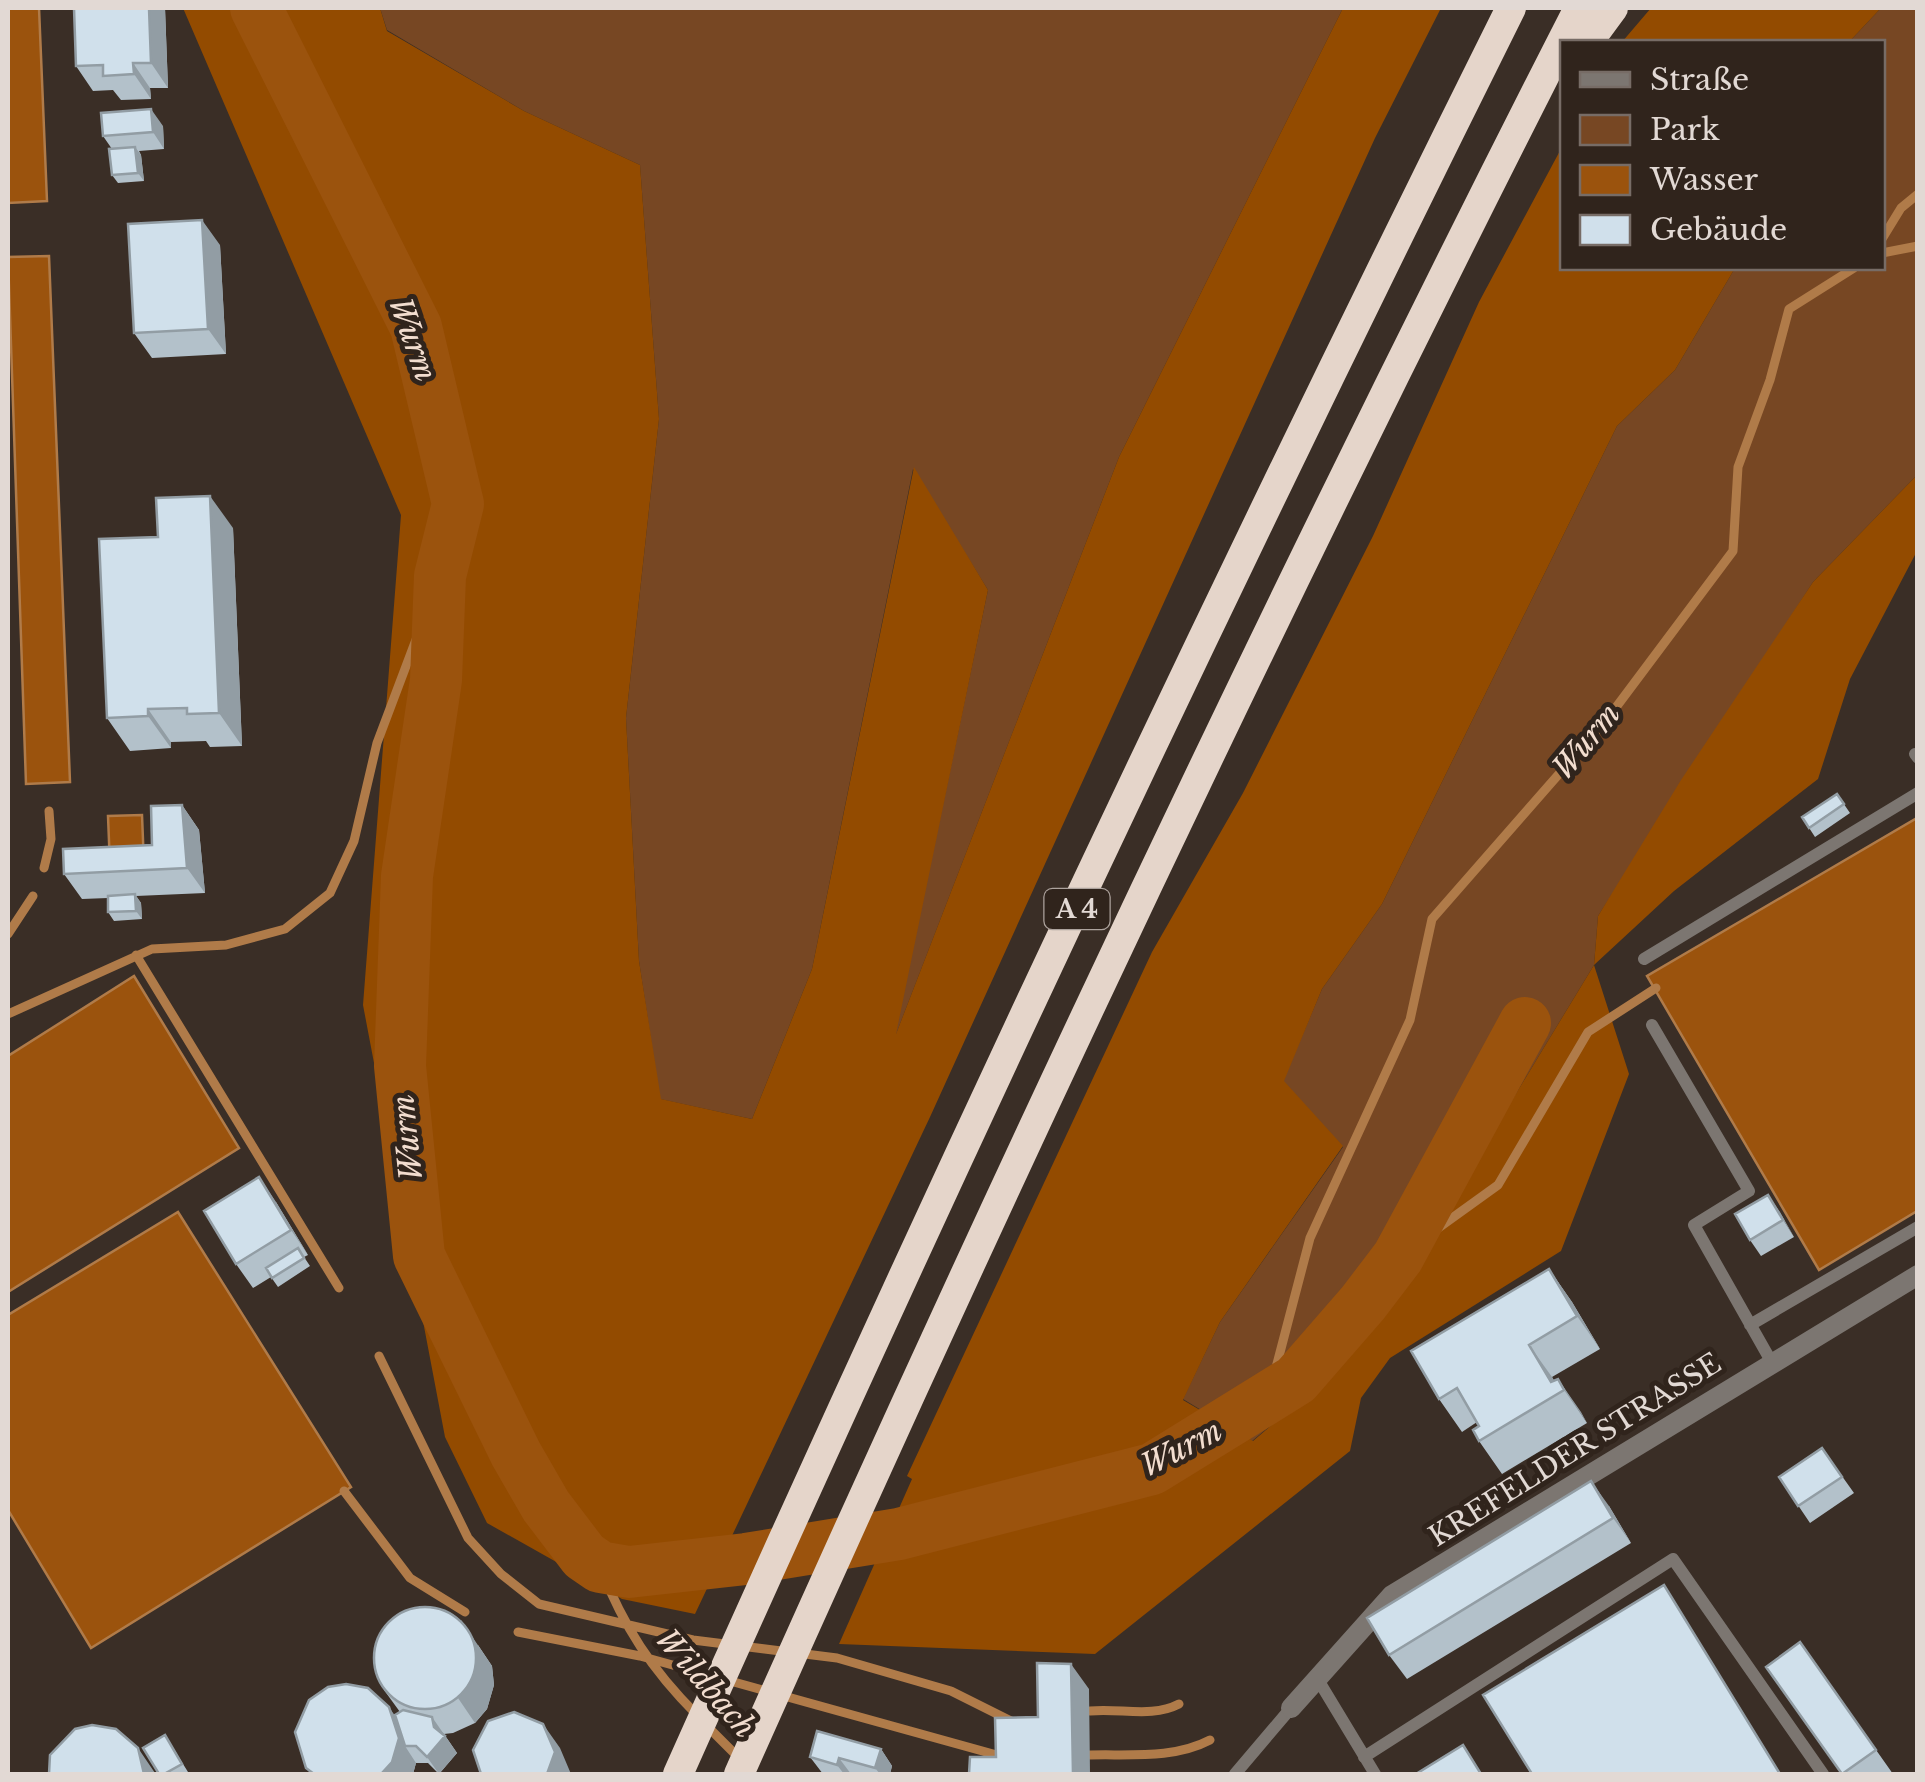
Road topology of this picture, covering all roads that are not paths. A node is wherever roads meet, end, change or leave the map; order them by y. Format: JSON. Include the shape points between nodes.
{"nodes":[{"id":1,"x":1511,"y":8,"type":"edge"},
{"id":2,"x":1579,"y":8,"type":"edge"},
{"id":3,"x":1613,"y":8,"type":"edge"},
{"id":4,"x":1563,"y":40,"type":"edge"},
{"id":5,"x":1589,"y":40,"type":"edge"},
{"id":6,"x":1560,"y":45,"type":"edge"},
{"id":7,"x":1560,"y":80,"type":"edge"},
{"id":8,"x":1502,"y":158,"type":"junction"},
{"id":9,"x":1918,"y":793,"type":"edge"},
{"id":10,"x":1644,"y":959,"type":"dead end"},
{"id":11,"x":1652,"y":1025,"type":"dead end"},
{"id":12,"x":1918,"y":1226,"type":"edge"},
{"id":13,"x":1918,"y":1276,"type":"edge"},
{"id":14,"x":1750,"y":1325,"type":"junction"},
{"id":15,"x":1772,"y":1361,"type":"junction"},
{"id":16,"x":1317,"y":1678,"type":"junction"},
{"id":17,"x":1290,"y":1708,"type":"joint"},
{"id":18,"x":1364,"y":1756,"type":"junction"},
{"id":19,"x":678,"y":1774,"type":"edge"},
{"id":20,"x":739,"y":1774,"type":"edge"},
{"id":21,"x":1235,"y":1774,"type":"edge"},
{"id":22,"x":1375,"y":1774,"type":"edge"},
{"id":23,"x":1823,"y":1774,"type":"edge"}],
"edges":[{"from":1,"to":19,"type":"highway","number":"A 4","via":[[1327,376],[826,1440]]},
{"from":2,"to":4,"type":"highway","number":"A 4"},
{"from":3,"to":5,"type":"highway"},
{"from":6,"to":8,"type":"highway","number":"A 4"},
{"from":7,"to":8,"type":"highway"},
{"from":8,"to":20,"type":"highway","number":"A 4","via":[[1139,907]]},
{"from":9,"to":10,"type":"lane"},
{"from":11,"to":14,"type":"lane","via":[[1749,1191],[1694,1225]]},
{"from":12,"to":14,"type":"lane"},
{"from":13,"to":15,"type":"street","name":"KREFELDER STRASSE"},
{"from":14,"to":15,"type":"lane"},
{"from":15,"to":16,"type":"street","name":"KREFELDER STRASSE","via":[[1392,1595]]},
{"from":16,"to":17,"type":"street","name":"KREFELDER STRASSE"},
{"from":16,"to":18,"type":"lane"},
{"from":17,"to":21,"type":"lane"},
{"from":18,"to":22,"type":"lane"},
{"from":18,"to":23,"type":"lane","via":[[1673,1558]]}]}
